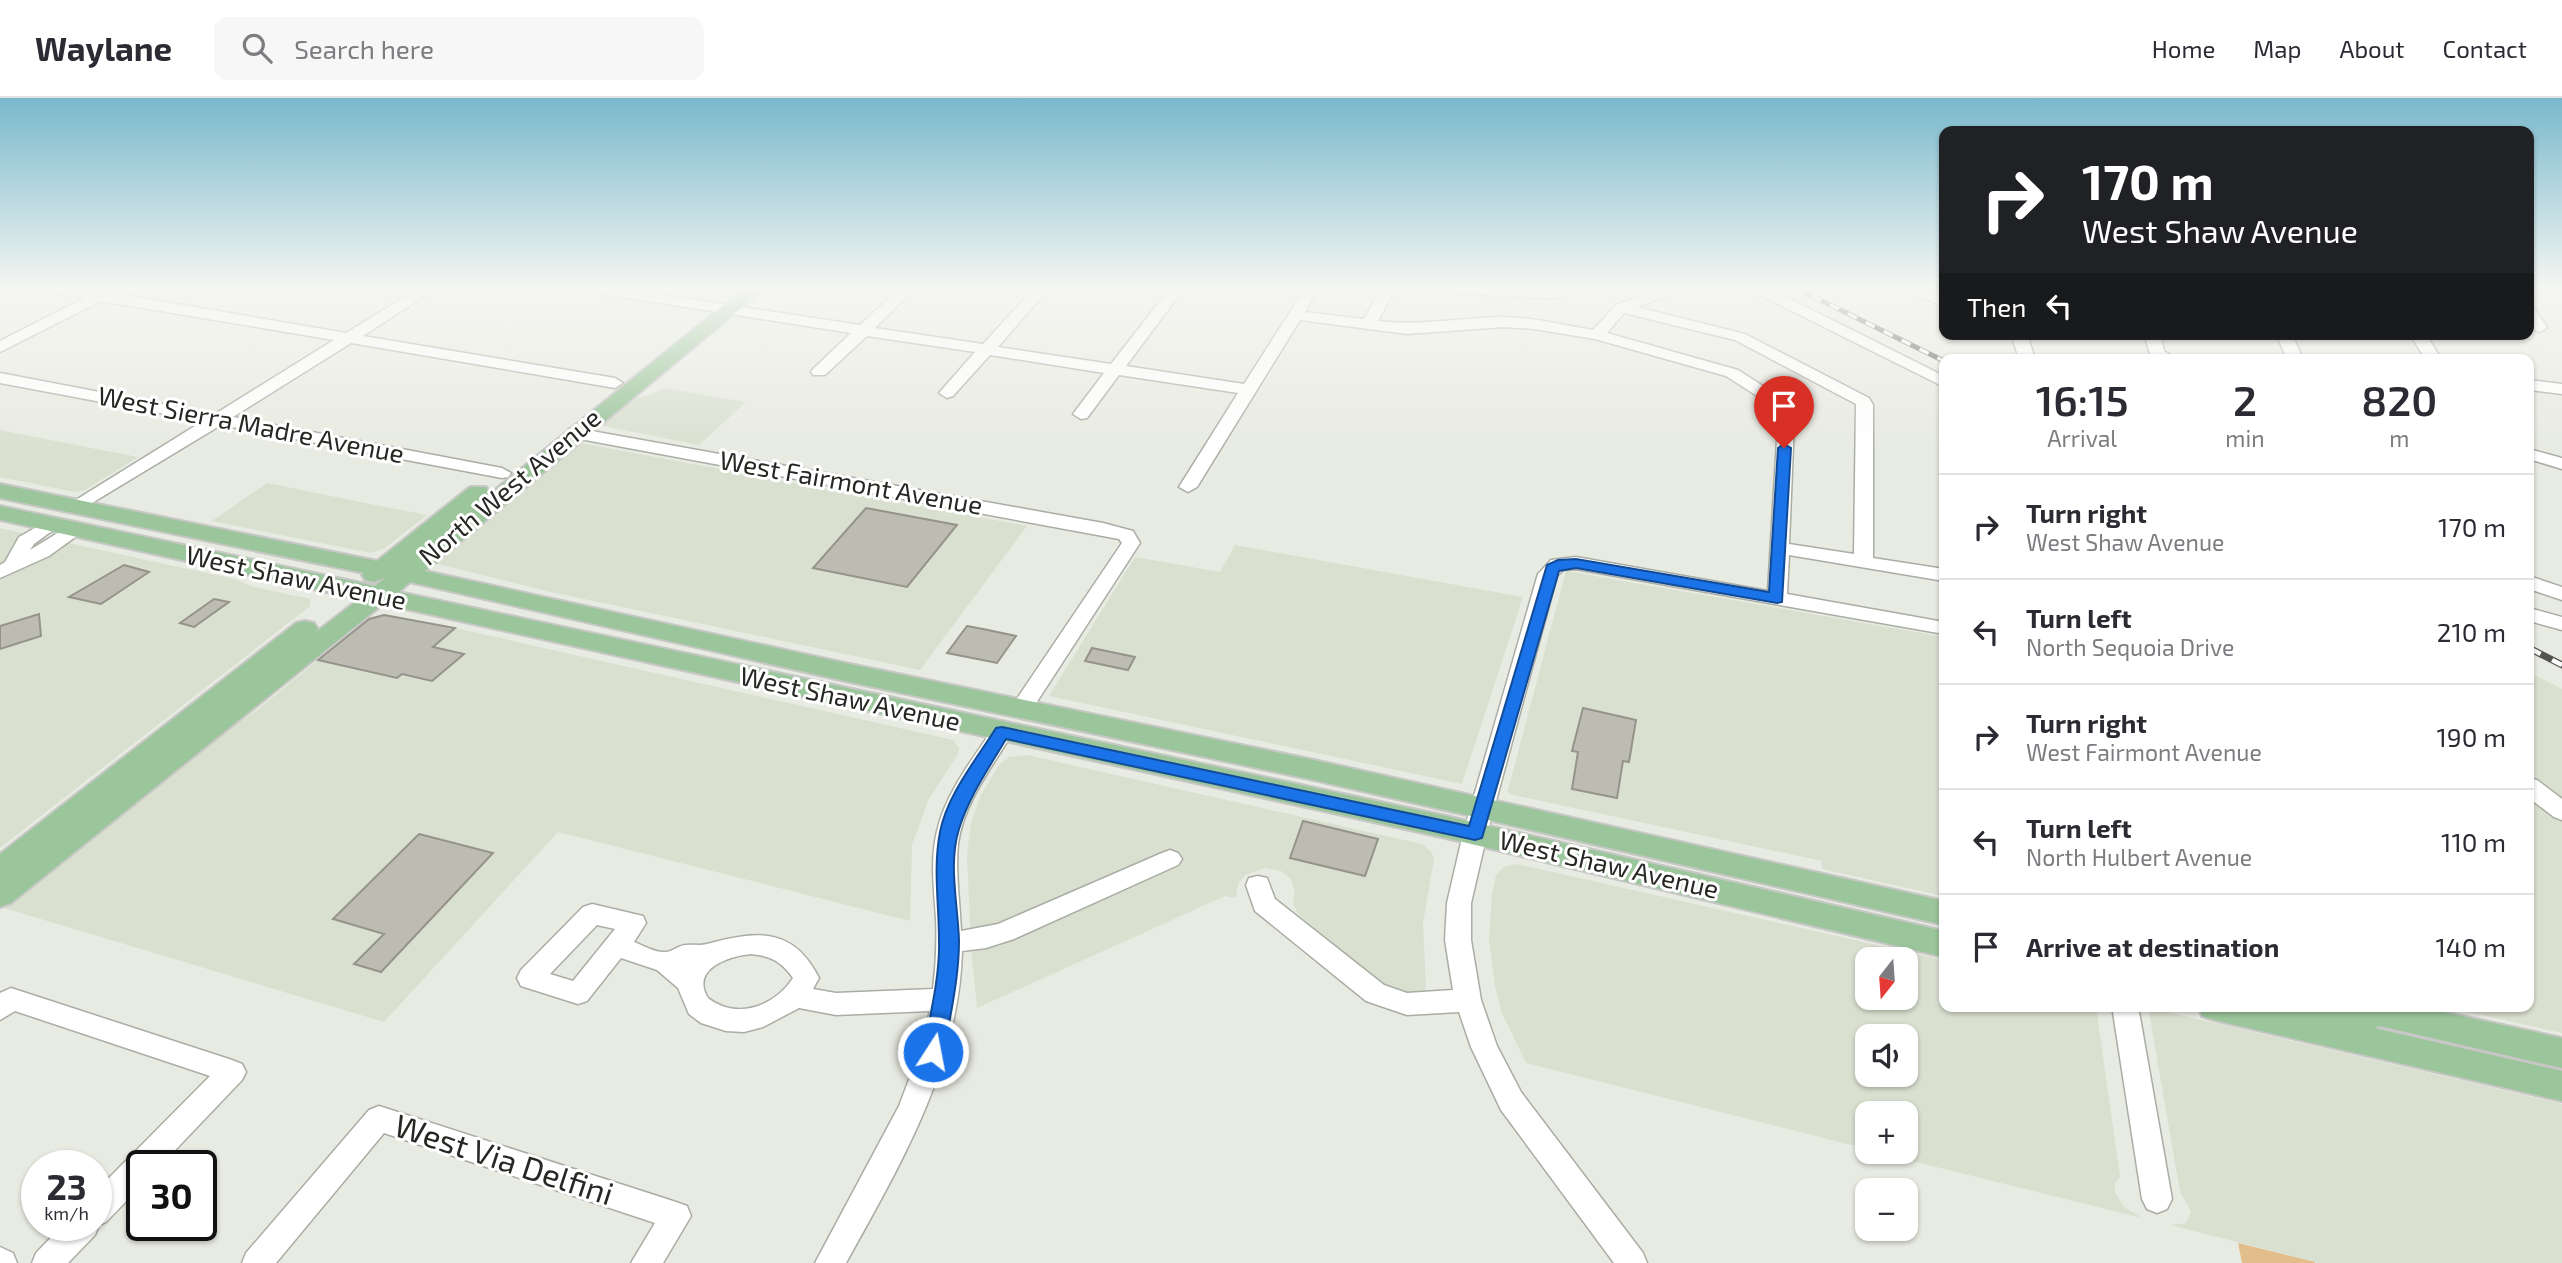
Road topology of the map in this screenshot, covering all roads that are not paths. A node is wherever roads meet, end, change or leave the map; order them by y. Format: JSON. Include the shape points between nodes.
{"nodes":[{"id":1,"x":343,"y":341,"type":"edge"},
{"id":2,"x":375,"y":341,"type":"edge"},
{"id":3,"x":672,"y":341,"type":"edge"},
{"id":4,"x":681,"y":341,"type":"edge"},
{"id":5,"x":851,"y":341,"type":"edge"},
{"id":6,"x":933,"y":341,"type":"edge"},
{"id":7,"x":994,"y":341,"type":"edge"},
{"id":8,"x":1137,"y":341,"type":"edge"},
{"id":9,"x":1278,"y":341,"type":"edge"},
{"id":10,"x":1620,"y":341,"type":"edge"},
{"id":11,"x":1748,"y":341,"type":"edge"},
{"id":12,"x":1863,"y":341,"type":"edge"},
{"id":13,"x":986,"y":350,"type":"junction"},
{"id":14,"x":640,"y":364,"type":"junction"},
{"id":15,"x":1115,"y":370,"type":"junction"},
{"id":16,"x":819,"y":372,"type":"dead end"},
{"id":17,"x":0,"y":378,"type":"edge"},
{"id":18,"x":1939,"y":379,"type":"edge"},
{"id":19,"x":615,"y":383,"type":"junction"},
{"id":20,"x":2534,"y":386,"type":"edge"},
{"id":21,"x":2562,"y":389,"type":"edge"},
{"id":22,"x":1248,"y":390,"type":"junction"},
{"id":23,"x":947,"y":393,"type":"dead end"},
{"id":24,"x":1081,"y":414,"type":"dead end"},
{"id":25,"x":220,"y":418,"type":"junction"},
{"id":26,"x":575,"y":433,"type":"junction"},
{"id":27,"x":2534,"y":456,"type":"edge"},
{"id":28,"x":2562,"y":464,"type":"edge"},
{"id":29,"x":502,"y":473,"type":"junction"},
{"id":30,"x":1188,"y":487,"type":"dead end"},
{"id":31,"x":0,"y":491,"type":"edge"},
{"id":32,"x":0,"y":503,"type":"edge"},
{"id":33,"x":0,"y":513,"type":"edge"},
{"id":34,"x":68,"y":520,"type":"junction"},
{"id":35,"x":202,"y":534,"type":"junction"},
{"id":36,"x":1779,"y":548,"type":"junction"},
{"id":37,"x":1863,"y":562,"type":"junction"},
{"id":38,"x":7,"y":568,"type":"edge"},
{"id":39,"x":394,"y":571,"type":"junction"},
{"id":40,"x":1939,"y":574,"type":"edge"},
{"id":41,"x":2534,"y":584,"type":"edge"},
{"id":42,"x":365,"y":593,"type":"junction"},
{"id":43,"x":2562,"y":594,"type":"edge"},
{"id":44,"x":1777,"y":598,"type":"junction"},
{"id":45,"x":2534,"y":616,"type":"edge"},
{"id":46,"x":2562,"y":624,"type":"edge"},
{"id":47,"x":1939,"y":627,"type":"edge"},
{"id":48,"x":667,"y":632,"type":"junction"},
{"id":49,"x":597,"y":644,"type":"junction"},
{"id":50,"x":689,"y":664,"type":"junction"},
{"id":51,"x":845,"y":672,"type":"junction"},
{"id":52,"x":879,"y":704,"type":"junction"},
{"id":53,"x":1021,"y":709,"type":"junction"},
{"id":54,"x":1121,"y":731,"type":"junction"},
{"id":55,"x":1002,"y":733,"type":"junction"},
{"id":56,"x":2534,"y":790,"type":"edge"},
{"id":57,"x":2562,"y":811,"type":"edge"},
{"id":58,"x":1479,"y":821,"type":"junction"},
{"id":59,"x":1170,"y":859,"type":"dead end"},
{"id":60,"x":13,"y":872,"type":"edge"},
{"id":61,"x":1258,"y":885,"type":"dead end"},
{"id":62,"x":0,"y":895,"type":"edge"},
{"id":63,"x":1939,"y":912,"type":"edge"},
{"id":64,"x":1835,"y":919,"type":"junction"},
{"id":65,"x":1939,"y":929,"type":"edge"},
{"id":66,"x":949,"y":943,"type":"junction"},
{"id":67,"x":1939,"y":943,"type":"edge"},
{"id":68,"x":616,"y":946,"type":"dead end"},
{"id":69,"x":709,"y":955,"type":"junction"},
{"id":70,"x":666,"y":963,"type":"junction"},
{"id":71,"x":691,"y":984,"type":"junction"},
{"id":72,"x":796,"y":997,"type":"junction"},
{"id":73,"x":943,"y":999,"type":"junction"},
{"id":74,"x":1468,"y":1000,"type":"junction"},
{"id":75,"x":6,"y":1004,"type":"edge"},
{"id":76,"x":2126,"y":1012,"type":"edge"},
{"id":77,"x":2240,"y":1012,"type":"edge"},
{"id":78,"x":2322,"y":1012,"type":"edge"},
{"id":79,"x":2377,"y":1012,"type":"edge"},
{"id":80,"x":2416,"y":1021,"type":"junction"},
{"id":81,"x":2562,"y":1053,"type":"edge"},
{"id":82,"x":2466,"y":1065,"type":"junction"},
{"id":83,"x":2562,"y":1070,"type":"edge"},
{"id":84,"x":2562,"y":1086,"type":"edge"},
{"id":85,"x":112,"y":1196,"type":"edge"},
{"id":86,"x":2157,"y":1199,"type":"dead end"},
{"id":87,"x":68,"y":1241,"type":"edge"},
{"id":88,"x":47,"y":1263,"type":"edge"},
{"id":89,"x":257,"y":1263,"type":"edge"},
{"id":90,"x":646,"y":1263,"type":"edge"},
{"id":91,"x":830,"y":1263,"type":"edge"},
{"id":92,"x":1632,"y":1263,"type":"edge"}],
"edges":[{"from":1,"to":25,"type":"street"},
{"from":2,"to":19,"type":"street"},
{"from":3,"to":14,"type":"main road","name":"North West Avenue"},
{"from":4,"to":26,"type":"main road","name":"North West Avenue"},
{"from":5,"to":16,"type":"street"},
{"from":6,"to":13,"type":"street"},
{"from":7,"to":13,"type":"street"},
{"from":8,"to":15,"type":"street"},
{"from":9,"to":22,"type":"street"},
{"from":10,"to":36,"type":"street","via":[[1732,373],[1771,398],[1786,424]]},
{"from":11,"to":37,"type":"street","via":[[1866,405]]},
{"from":12,"to":18,"type":"street"},
{"from":13,"to":15,"type":"street"},
{"from":13,"to":23,"type":"street"},
{"from":14,"to":19,"type":"main road","name":"North West Avenue"},
{"from":14,"to":26,"type":"main road","via":[[634,376],[576,423]]},
{"from":15,"to":22,"type":"street"},
{"from":15,"to":24,"type":"street"},
{"from":17,"to":25,"type":"street","name":"West Sierra Madre Avenue"},
{"from":19,"to":29,"type":"main road","name":"North West Avenue"},
{"from":20,"to":21,"type":"street"},
{"from":22,"to":30,"type":"street"},
{"from":25,"to":29,"type":"street","name":"West Sierra Madre Avenue"},
{"from":25,"to":34,"type":"street"},
{"from":26,"to":39,"type":"main road","name":"North West Avenue","via":[[532,471]]},
{"from":26,"to":53,"type":"street","name":"West Fairmont Avenue","via":[[1126,535],[1131,543]]},
{"from":27,"to":28,"type":"street"},
{"from":29,"to":39,"type":"main road","name":"North West Avenue"},
{"from":31,"to":34,"type":"main road","name":"West Shaw Avenue"},
{"from":32,"to":34,"type":"main road","via":[[53,512]]},
{"from":33,"to":34,"type":"main road","name":"West Shaw Avenue"},
{"from":34,"to":35,"type":"main road","name":"West Shaw Avenue"},
{"from":34,"to":35,"type":"main road","via":[[139,532]]},
{"from":34,"to":38,"type":"street","via":[[42,552]]},
{"from":34,"to":42,"type":"main road","name":"West Shaw Avenue"},
{"from":35,"to":39,"type":"main road","name":"West Shaw Avenue"},
{"from":36,"to":37,"type":"street"},
{"from":36,"to":44,"type":"street"},
{"from":37,"to":40,"type":"street"},
{"from":39,"to":42,"type":"main road","name":"North West Avenue"},
{"from":39,"to":48,"type":"main road","name":"West Shaw Avenue"},
{"from":41,"to":43,"type":"street"},
{"from":42,"to":49,"type":"main road","name":"West Shaw Avenue"},
{"from":42,"to":60,"type":"main road","name":"North West Avenue"},
{"from":42,"to":60,"type":"main road","name":"North West Avenue","via":[[125,771]]},
{"from":44,"to":47,"type":"street"},
{"from":44,"to":58,"type":"street","via":[[1576,563],[1558,564],[1548,574]]},
{"from":45,"to":46,"type":"street"},
{"from":48,"to":49,"type":"main road","via":[[643,640],[621,638]]},
{"from":48,"to":51,"type":"main road","name":"West Shaw Avenue"},
{"from":49,"to":50,"type":"main road","name":"West Shaw Avenue"},
{"from":50,"to":51,"type":"main road","via":[[741,662],[827,680]]},
{"from":50,"to":52,"type":"main road","name":"West Shaw Avenue"},
{"from":51,"to":53,"type":"main road","name":"West Shaw Avenue"},
{"from":52,"to":53,"type":"main road","via":[[903,698],[1000,718]]},
{"from":52,"to":55,"type":"main road","name":"West Shaw Avenue"},
{"from":53,"to":54,"type":"main road","name":"West Shaw Avenue"},
{"from":54,"to":55,"type":"main road","via":[[1099,740],[1026,725]]},
{"from":54,"to":58,"type":"main road","name":"West Shaw Avenue"},
{"from":55,"to":58,"type":"main road","name":"West Shaw Avenue"},
{"from":55,"to":66,"type":"street","via":[[966,790],[949,831],[945,869]]},
{"from":56,"to":57,"type":"street"},
{"from":58,"to":63,"type":"main road","name":"West Shaw Avenue"},
{"from":58,"to":64,"type":"main road","name":"West Shaw Avenue"},
{"from":58,"to":74,"type":"street","via":[[1457,915]]},
{"from":59,"to":66,"type":"street","via":[[1013,929]]},
{"from":60,"to":62,"type":"main road","name":"North West Avenue"},
{"from":61,"to":74,"type":"street","via":[[1265,904],[1376,993],[1407,1004]]},
{"from":64,"to":65,"type":"main road"},
{"from":64,"to":67,"type":"main road","name":"West Shaw Avenue"},
{"from":66,"to":73,"type":"street"},
{"from":68,"to":70,"type":"street"},
{"from":69,"to":70,"type":"street","via":[[684,955]]},
{"from":69,"to":71,"type":"street","via":[[694,971]]},
{"from":69,"to":72,"type":"street","via":[[751,943],[781,949],[794,957],[806,978]]},
{"from":70,"to":71,"type":"street"},
{"from":71,"to":72,"type":"street","via":[[694,1002],[703,1012],[732,1022],[753,1020],[783,1008]]},
{"from":72,"to":73,"type":"street","via":[[836,1004]]},
{"from":73,"to":91,"type":"street","via":[[933,1052],[907,1120]]},
{"from":74,"to":92,"type":"street","via":[[1483,1047],[1511,1101]]},
{"from":75,"to":85,"type":"street","via":[[232,1072]]},
{"from":76,"to":86,"type":"street"},
{"from":77,"to":82,"type":"main road"},
{"from":78,"to":80,"type":"main road"},
{"from":79,"to":80,"type":"main road"},
{"from":80,"to":81,"type":"main road"},
{"from":82,"to":83,"type":"main road","via":[[2497,1056]]},
{"from":82,"to":84,"type":"main road"},
{"from":87,"to":88,"type":"street"},
{"from":89,"to":90,"type":"street","name":"West Via Delfini","via":[[379,1119],[676,1216]]}]}
